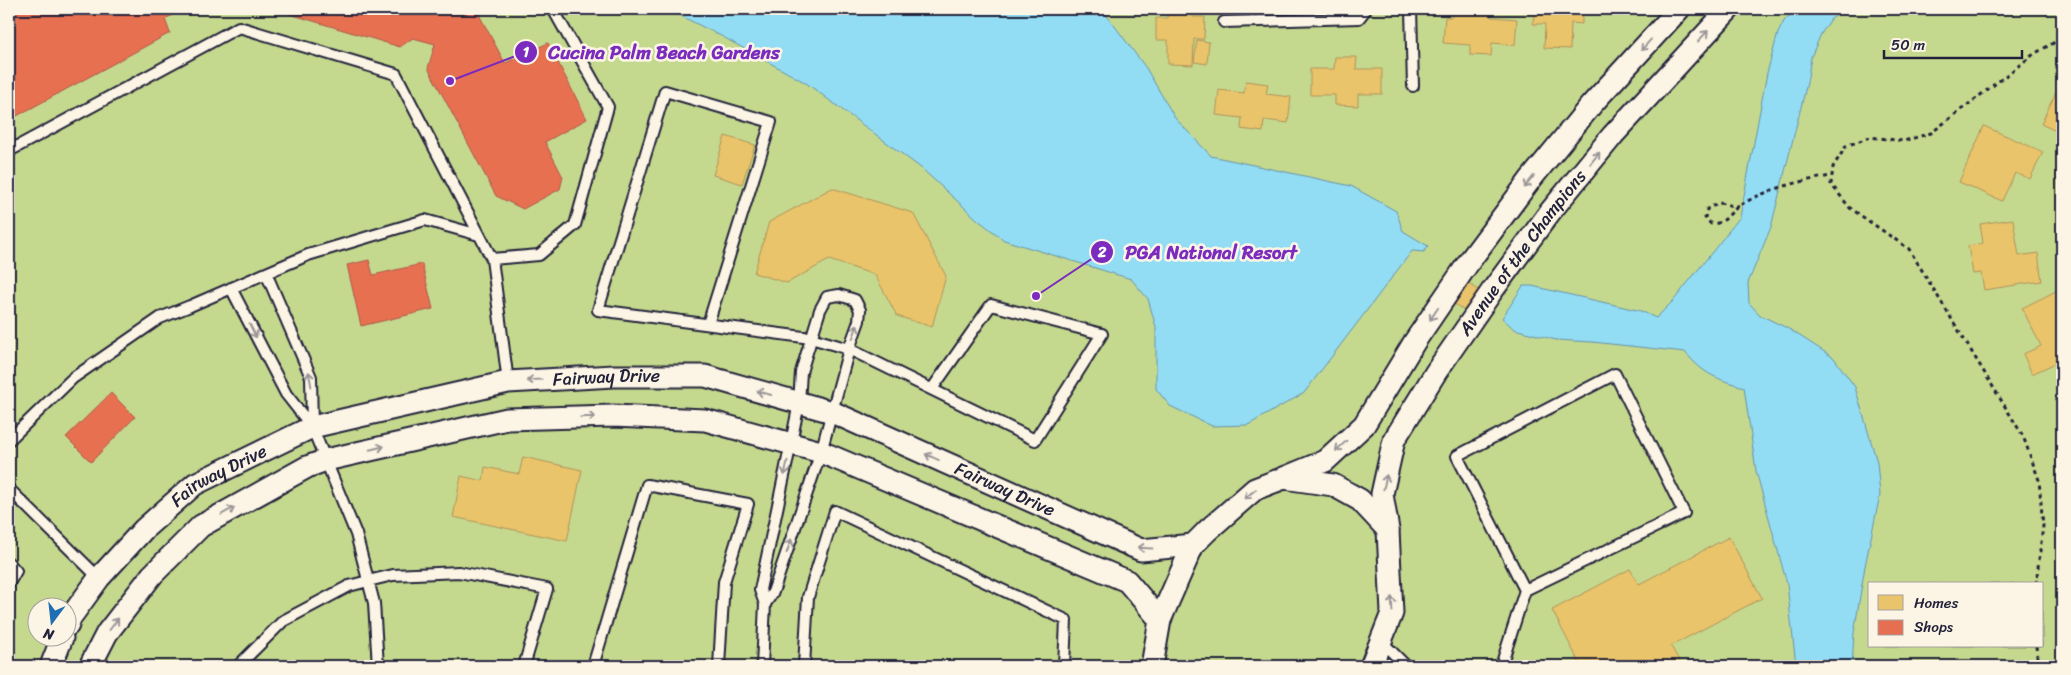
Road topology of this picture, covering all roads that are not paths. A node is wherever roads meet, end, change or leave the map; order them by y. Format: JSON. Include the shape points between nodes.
{"nodes":[{"id":1,"x":554,"y":9,"type":"edge"},
{"id":2,"x":1366,"y":9,"type":"edge"},
{"id":3,"x":1411,"y":9,"type":"edge"},
{"id":4,"x":1678,"y":9,"type":"edge"},
{"id":5,"x":1728,"y":9,"type":"edge"},
{"id":6,"x":1224,"y":22,"type":"dead end"},
{"id":7,"x":1413,"y":86,"type":"dead end"},
{"id":8,"x":9,"y":151,"type":"edge"},
{"id":9,"x":479,"y":235,"type":"junction"},
{"id":10,"x":492,"y":259,"type":"junction"},
{"id":11,"x":266,"y":273,"type":"junction"},
{"id":12,"x":231,"y":288,"type":"junction"},
{"id":13,"x":708,"y":324,"type":"junction"},
{"id":14,"x":811,"y":338,"type":"junction"},
{"id":15,"x":849,"y":349,"type":"junction"},
{"id":16,"x":508,"y":382,"type":"junction"},
{"id":17,"x":932,"y":389,"type":"junction"},
{"id":18,"x":799,"y":403,"type":"junction"},
{"id":19,"x":832,"y":412,"type":"junction"},
{"id":20,"x":312,"y":427,"type":"junction"},
{"id":21,"x":9,"y":440,"type":"edge"},
{"id":22,"x":791,"y":443,"type":"junction"},
{"id":23,"x":821,"y":452,"type":"junction"},
{"id":24,"x":326,"y":460,"type":"junction"},
{"id":25,"x":1284,"y":478,"type":"junction"},
{"id":26,"x":9,"y":489,"type":"edge"},
{"id":27,"x":1388,"y":530,"type":"junction"},
{"id":28,"x":1193,"y":545,"type":"junction"},
{"id":29,"x":9,"y":563,"type":"edge"},
{"id":30,"x":99,"y":578,"type":"junction"},
{"id":31,"x":368,"y":581,"type":"junction"},
{"id":32,"x":9,"y":583,"type":"edge"},
{"id":33,"x":1525,"y":590,"type":"junction"},
{"id":34,"x":765,"y":604,"type":"junction"},
{"id":35,"x":78,"y":607,"type":"edge"},
{"id":36,"x":1160,"y":620,"type":"junction"},
{"id":37,"x":1381,"y":640,"type":"junction"},
{"id":38,"x":58,"y":648,"type":"edge"},
{"id":39,"x":51,"y":666,"type":"edge"},
{"id":40,"x":90,"y":666,"type":"edge"},
{"id":41,"x":238,"y":666,"type":"edge"},
{"id":42,"x":378,"y":666,"type":"edge"},
{"id":43,"x":524,"y":666,"type":"edge"},
{"id":44,"x":593,"y":666,"type":"edge"},
{"id":45,"x":719,"y":666,"type":"edge"},
{"id":46,"x":762,"y":666,"type":"edge"},
{"id":47,"x":804,"y":666,"type":"edge"},
{"id":48,"x":1064,"y":666,"type":"edge"},
{"id":49,"x":1152,"y":666,"type":"edge"},
{"id":50,"x":1371,"y":666,"type":"edge"},
{"id":51,"x":1406,"y":666,"type":"edge"},
{"id":52,"x":1501,"y":666,"type":"edge"}],
"edges":[{"from":1,"to":10,"type":"lane","via":[[608,107],[575,225],[538,255]]},
{"from":2,"to":6,"type":"lane","via":[[1359,18]]},
{"from":3,"to":7,"type":"lane"},
{"from":4,"to":25,"type":"street","name":"Avenue of the Champions","one_way":true,"via":[[1592,104],[1530,180],[1443,300],[1364,425],[1325,461]]},
{"from":27,"to":5,"type":"street","name":"Avenue of the Champions","one_way":true,"via":[[1382,494],[1394,440],[1436,372],[1550,212],[1613,135]]},
{"from":8,"to":9,"type":"lane","via":[[239,27],[396,74]]},
{"from":9,"to":10,"type":"lane"},
{"from":9,"to":11,"type":"lane","via":[[425,220],[308,255]]},
{"from":10,"to":16,"type":"lane"},
{"from":11,"to":12,"type":"lane"},
{"from":20,"to":11,"type":"lane","one_way":true,"via":[[311,377]]},
{"from":12,"to":20,"type":"lane","one_way":true,"via":[[286,394]]},
{"from":12,"to":21,"type":"lane","via":[[160,318],[73,378]]},
{"from":13,"to":13,"type":"lane","via":[[771,122],[665,91],[598,310]]},
{"from":13,"to":14,"type":"lane"},
{"from":14,"to":15,"type":"lane"},
{"from":15,"to":14,"type":"lane","one_way":true,"via":[[860,310],[854,300],[839,295],[826,297]]},
{"from":14,"to":18,"type":"lane","via":[[801,372]]},
{"from":15,"to":17,"type":"lane"},
{"from":15,"to":19,"type":"lane"},
{"from":18,"to":16,"type":"street","name":"Fairway Drive","one_way":true,"via":[[705,376],[614,376]]},
{"from":16,"to":20,"type":"street","name":"Fairway Drive"},
{"from":17,"to":17,"type":"lane","via":[[1034,440],[1102,334],[991,305]]},
{"from":18,"to":19,"type":"street","name":"Fairway Drive"},
{"from":18,"to":22,"type":"lane"},
{"from":19,"to":23,"type":"lane"},
{"from":28,"to":19,"type":"street","name":"Fairway Drive","one_way":true,"via":[[1140,550]]},
{"from":20,"to":24,"type":"lane"},
{"from":20,"to":30,"type":"street","name":"Fairway Drive","via":[[195,484],[144,529]]},
{"from":22,"to":23,"type":"street","name":"Fairway Drive"},
{"from":24,"to":22,"type":"street","name":"Fairway Drive","one_way":true,"via":[[507,419],[613,416],[705,420]]},
{"from":22,"to":34,"type":"lane","one_way":true,"via":[[760,590]]},
{"from":34,"to":23,"type":"lane","one_way":true,"via":[[773,592]]},
{"from":23,"to":36,"type":"street","name":"Fairway Drive","via":[[1127,581]]},
{"from":24,"to":31,"type":"lane","via":[[356,534]]},
{"from":40,"to":24,"type":"street","name":"Fairway Drive","one_way":true,"via":[[107,634],[152,575],[201,526],[307,467]]},
{"from":25,"to":27,"type":"street","via":[[1334,485],[1360,500]]},
{"from":25,"to":28,"type":"street","name":"Avenue of the Champions","one_way":true,"via":[[1255,489]]},
{"from":26,"to":30,"type":"lane"},
{"from":37,"to":27,"type":"street","name":"Avenue of the Champions","one_way":true,"via":[[1392,613]]},
{"from":28,"to":36,"type":"street"},
{"from":29,"to":32,"type":"lane","via":[[16,571]]},
{"from":30,"to":35,"type":"street","name":"Fairway Drive"},
{"from":31,"to":41,"type":"lane","via":[[349,586],[283,621]]},
{"from":31,"to":42,"type":"lane","via":[[374,603]]},
{"from":31,"to":43,"type":"lane","via":[[393,575],[459,572],[547,589]]},
{"from":33,"to":33,"type":"lane","via":[[1457,456],[1615,374],[1684,513]]},
{"from":33,"to":52,"type":"lane"},
{"from":34,"to":46,"type":"lane"},
{"from":36,"to":49,"type":"street"},
{"from":37,"to":50,"type":"street","name":"Avenue of the Champions"},
{"from":37,"to":51,"type":"lane"},
{"from":38,"to":39,"type":"street"},
{"from":44,"to":45,"type":"lane","via":[[647,486],[748,504],[724,582]]},
{"from":47,"to":48,"type":"lane","via":[[808,597],[835,511],[1066,620]]}]}
